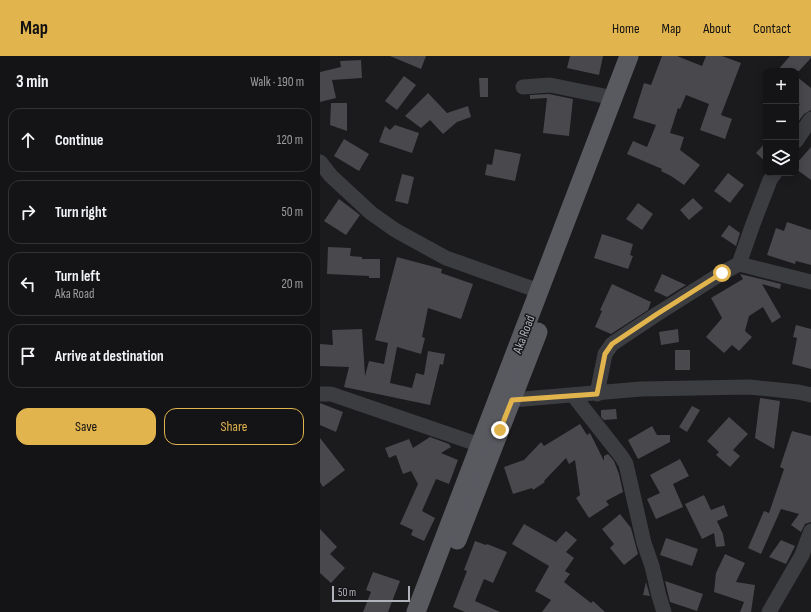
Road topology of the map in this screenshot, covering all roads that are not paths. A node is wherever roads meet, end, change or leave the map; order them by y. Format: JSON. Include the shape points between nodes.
{"nodes":[{"id":1,"x":629,"y":56,"type":"edge"},
{"id":2,"x":642,"y":56,"type":"edge"},
{"id":3,"x":523,"y":87,"type":"dead end"},
{"id":4,"x":614,"y":98,"type":"junction"},
{"id":5,"x":811,"y":118,"type":"edge"},
{"id":6,"x":797,"y":140,"type":"edge"},
{"id":7,"x":320,"y":162,"type":"edge"},
{"id":8,"x":773,"y":176,"type":"edge"},
{"id":9,"x":739,"y":264,"type":"junction"},
{"id":10,"x":811,"y":282,"type":"edge"},
{"id":11,"x":539,"y":291,"type":"junction"},
{"id":12,"x":320,"y":394,"type":"edge"},
{"id":13,"x":597,"y":394,"type":"junction"},
{"id":14,"x":811,"y":394,"type":"edge"},
{"id":15,"x":573,"y":395,"type":"junction"},
{"id":16,"x":512,"y":400,"type":"junction"},
{"id":17,"x":480,"y":445,"type":"junction"},
{"id":18,"x":811,"y":531,"type":"edge"},
{"id":19,"x":416,"y":612,"type":"edge"},
{"id":20,"x":429,"y":612,"type":"edge"},
{"id":21,"x":664,"y":612,"type":"edge"},
{"id":22,"x":769,"y":612,"type":"edge"}],
"edges":[{"from":1,"to":4,"type":"main road","name":"Aka Road"},
{"from":2,"to":16,"type":"main road","name":"Aka Road"},
{"from":3,"to":4,"type":"street","via":[[550,85]]},
{"from":4,"to":11,"type":"main road","name":"Aka Road"},
{"from":5,"to":6,"type":"street"},
{"from":7,"to":11,"type":"street","via":[[331,176],[371,213],[395,230],[446,258]]},
{"from":8,"to":9,"type":"street"},
{"from":9,"to":10,"type":"street"},
{"from":9,"to":13,"type":"street","via":[[689,293],[612,344],[605,354]]},
{"from":11,"to":17,"type":"main road","name":"Aka Road"},
{"from":12,"to":17,"type":"street","via":[[331,394]]},
{"from":13,"to":14,"type":"street","via":[[641,389],[749,387]]},
{"from":13,"to":15,"type":"street"},
{"from":15,"to":16,"type":"street"},
{"from":15,"to":21,"type":"street","via":[[626,464],[644,543]]},
{"from":16,"to":20,"type":"main road","name":"Aka Road"},
{"from":17,"to":19,"type":"main road","name":"Aka Road"},
{"from":18,"to":22,"type":"street","via":[[802,555]]}]}
